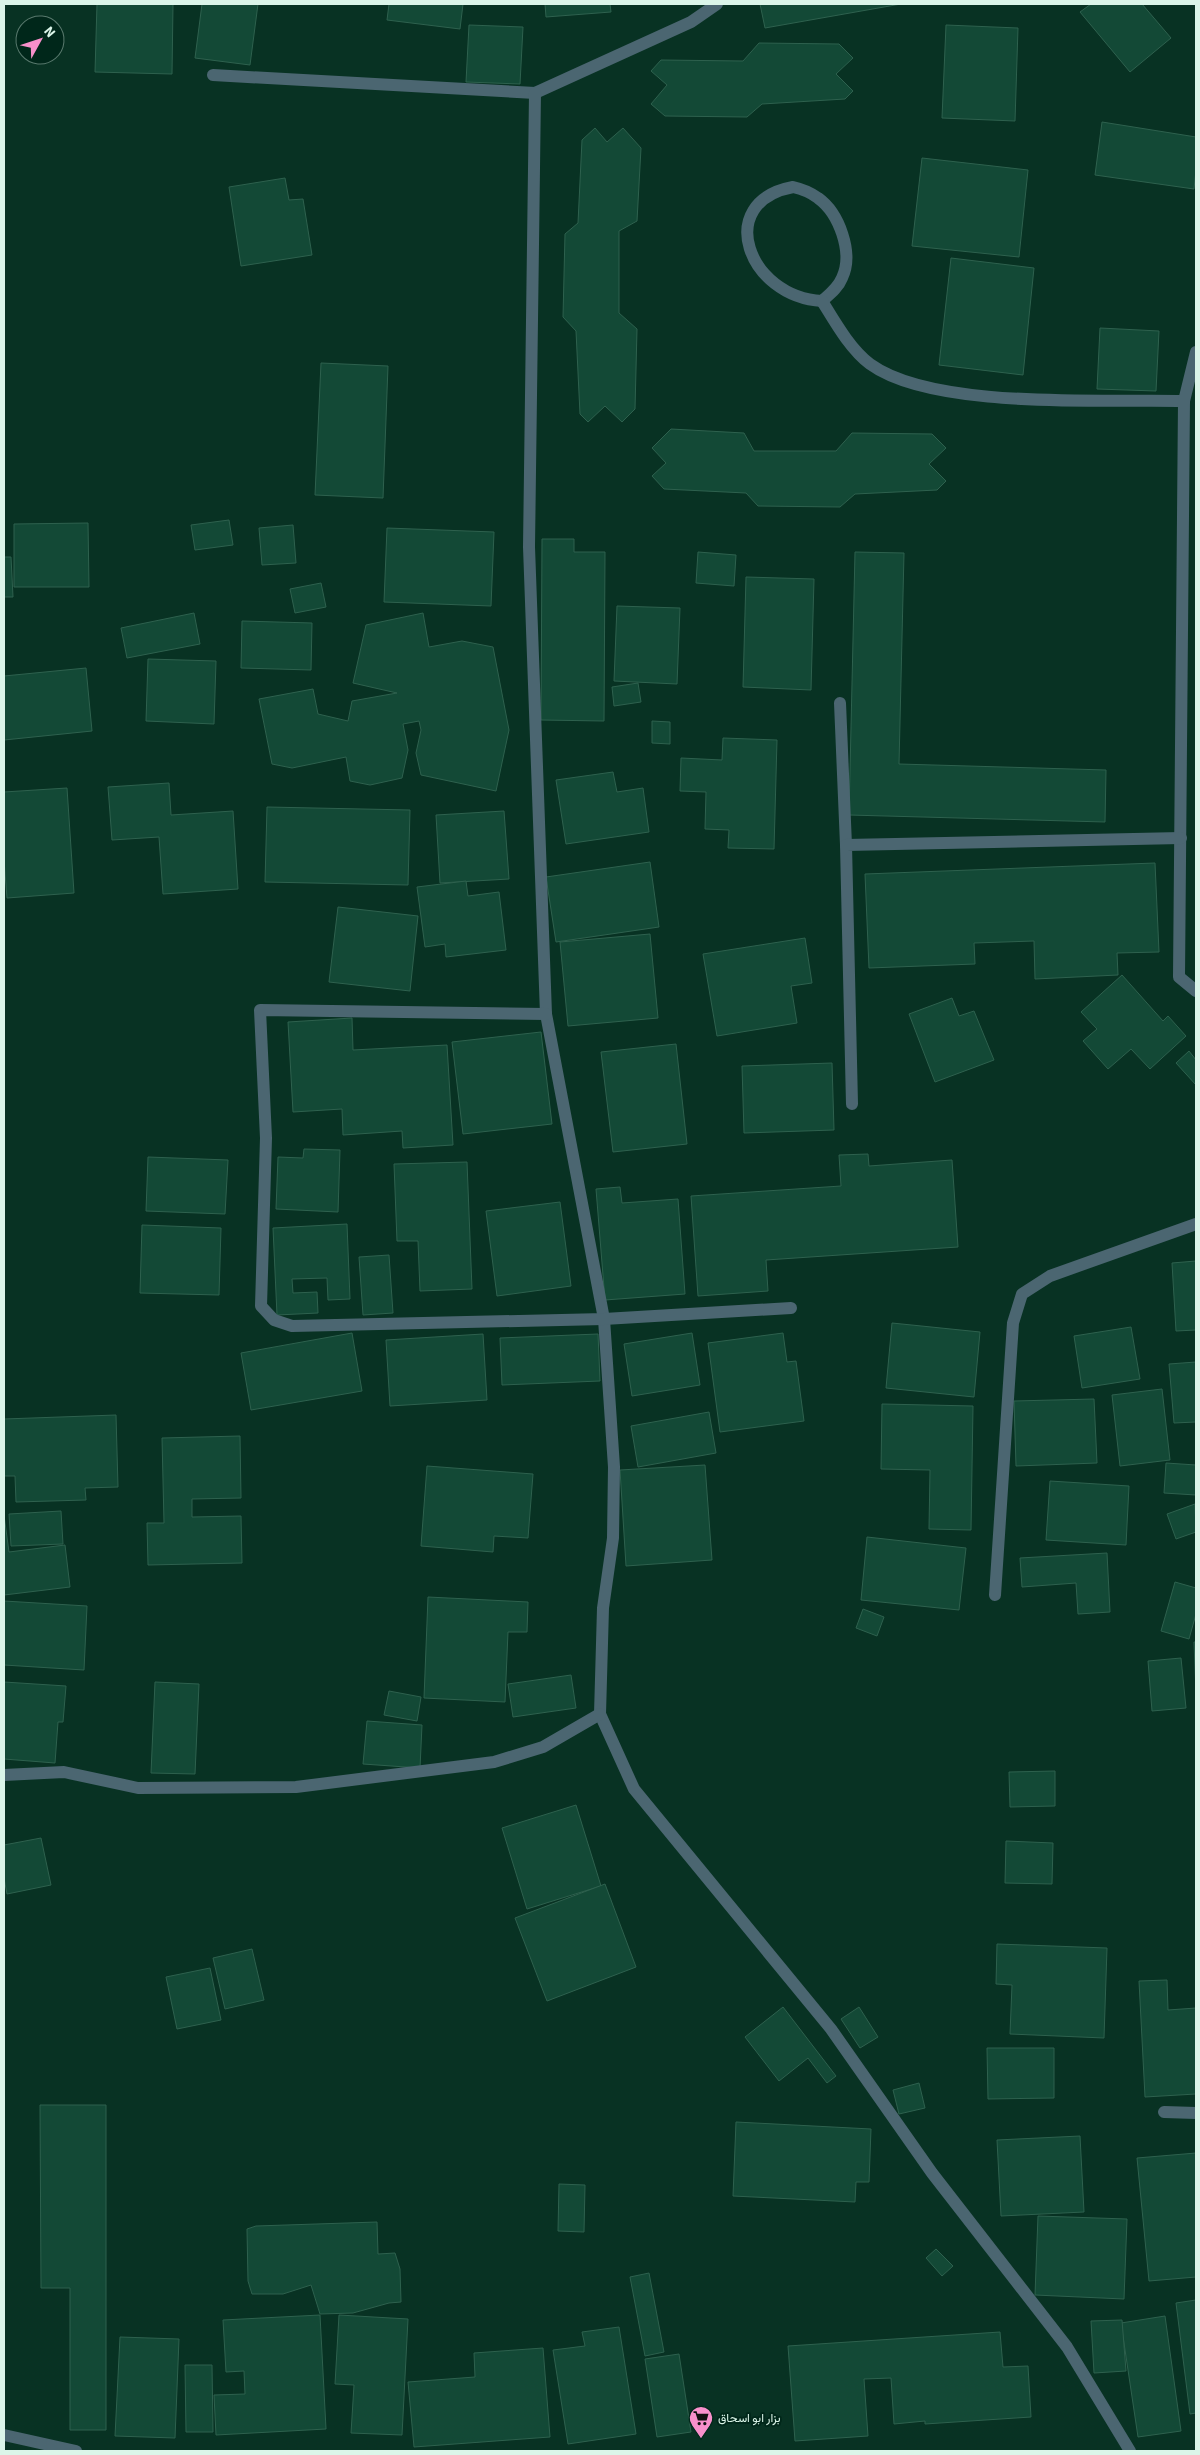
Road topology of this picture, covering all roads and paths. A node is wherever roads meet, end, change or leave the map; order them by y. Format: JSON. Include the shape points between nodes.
{"nodes":[{"id":1,"x":717,"y":4,"type":"edge"},
{"id":2,"x":212,"y":75,"type":"dead end"},
{"id":3,"x":536,"y":93,"type":"junction"},
{"id":4,"x":822,"y":301,"type":"junction"},
{"id":5,"x":1196,"y":352,"type":"edge"},
{"id":6,"x":1184,"y":401,"type":"junction"},
{"id":7,"x":840,"y":703,"type":"dead end"},
{"id":8,"x":1180,"y":838,"type":"junction"},
{"id":9,"x":846,"y":845,"type":"junction"},
{"id":10,"x":1196,"y":991,"type":"edge"},
{"id":11,"x":546,"y":1014,"type":"junction"},
{"id":12,"x":852,"y":1104,"type":"dead end"},
{"id":13,"x":1196,"y":1224,"type":"edge"},
{"id":14,"x":791,"y":1308,"type":"dead end"},
{"id":15,"x":604,"y":1318,"type":"junction"},
{"id":16,"x":995,"y":1596,"type":"dead end"},
{"id":17,"x":600,"y":1714,"type":"junction"},
{"id":18,"x":4,"y":1776,"type":"edge"},
{"id":19,"x":1164,"y":2112,"type":"dead end"},
{"id":20,"x":1196,"y":2113,"type":"edge"},
{"id":21,"x":4,"y":2435,"type":"edge"},
{"id":22,"x":76,"y":2451,"type":"edge"},
{"id":23,"x":1130,"y":2451,"type":"edge"}],
"edges":[{"from":1,"to":3,"type":"street","via":[[691,22]]},
{"from":2,"to":3,"type":"street"},
{"from":3,"to":11,"type":"street","via":[[529,547]]},
{"from":4,"to":4,"type":"street","via":[[837,288],[844,276],[846,261],[840,227],[819,198],[793,187],[778,190],[756,206],[751,218],[746,239],[751,255],[773,284],[791,295]]},
{"from":4,"to":6,"type":"street","via":[[869,363],[916,385],[984,396]]},
{"from":5,"to":6,"type":"street"},
{"from":6,"to":8,"type":"street"},
{"from":7,"to":9,"type":"street"},
{"from":8,"to":9,"type":"street"},
{"from":8,"to":10,"type":"street","via":[[1179,977]]},
{"from":9,"to":12,"type":"street"},
{"from":11,"to":15,"type":"street"},
{"from":11,"to":15,"type":"street","via":[[260,1010],[266,1138],[261,1306],[274,1320],[292,1326]]},
{"from":13,"to":16,"type":"street","via":[[1050,1276],[1022,1294],[1013,1323]]},
{"from":14,"to":15,"type":"street"},
{"from":15,"to":17,"type":"street","via":[[614,1467],[612,1538],[603,1608]]},
{"from":17,"to":18,"type":"street","via":[[543,1747],[494,1762],[296,1787],[138,1788],[64,1772]]},
{"from":17,"to":23,"type":"street","via":[[634,1789],[831,2029],[932,2173],[1067,2348]]},
{"from":19,"to":20,"type":"street"},
{"from":21,"to":22,"type":"street"}]}
